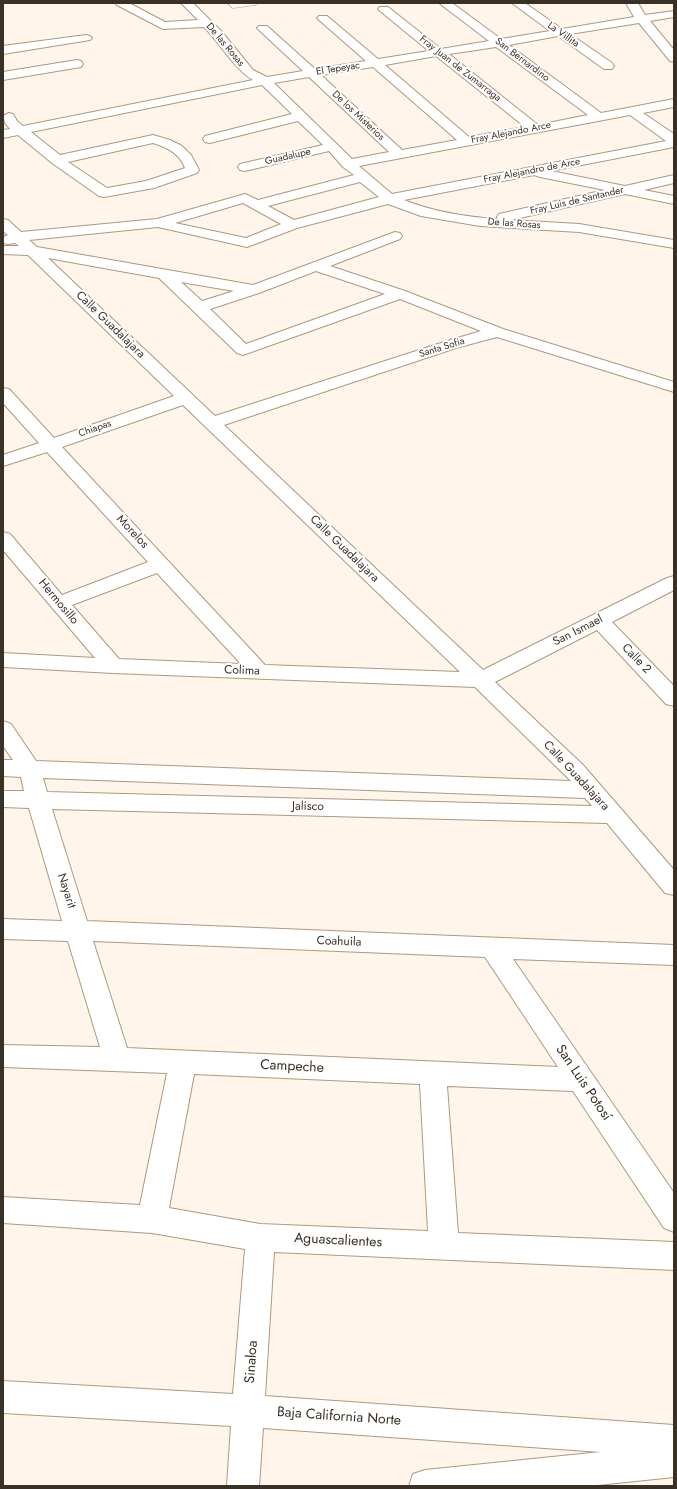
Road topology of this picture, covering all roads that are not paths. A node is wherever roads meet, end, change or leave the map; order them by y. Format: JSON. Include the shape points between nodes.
{"nodes":[{"id":1,"x":121,"y":3,"type":"edge"},
{"id":2,"x":187,"y":3,"type":"edge"},
{"id":3,"x":230,"y":3,"type":"edge"},
{"id":4,"x":256,"y":3,"type":"edge"},
{"id":5,"x":445,"y":3,"type":"edge"},
{"id":6,"x":518,"y":3,"type":"edge"},
{"id":7,"x":674,"y":7,"type":"edge"},
{"id":8,"x":384,"y":9,"type":"dead end"},
{"id":9,"x":636,"y":10,"type":"edge"},
{"id":10,"x":674,"y":14,"type":"edge"},
{"id":11,"x":323,"y":18,"type":"dead end"},
{"id":12,"x":659,"y":18,"type":"junction"},
{"id":13,"x":206,"y":23,"type":"junction"},
{"id":14,"x":263,"y":28,"type":"dead end"},
{"id":15,"x":556,"y":30,"type":"junction"},
{"id":16,"x":86,"y":38,"type":"dead end"},
{"id":17,"x":495,"y":40,"type":"junction"},
{"id":18,"x":3,"y":50,"type":"edge"},
{"id":19,"x":435,"y":50,"type":"junction"},
{"id":20,"x":674,"y":58,"type":"edge"},
{"id":21,"x":372,"y":60,"type":"junction"},
{"id":22,"x":77,"y":64,"type":"dead end"},
{"id":23,"x":608,"y":66,"type":"dead end"},
{"id":24,"x":309,"y":71,"type":"junction"},
{"id":25,"x":249,"y":73,"type":"junction"},
{"id":26,"x":3,"y":76,"type":"edge"},
{"id":27,"x":265,"y":81,"type":"junction"},
{"id":28,"x":674,"y":103,"type":"edge"},
{"id":29,"x":632,"y":111,"type":"junction"},
{"id":30,"x":301,"y":116,"type":"junction"},
{"id":31,"x":599,"y":117,"type":"junction"},
{"id":32,"x":15,"y":122,"type":"edge"},
{"id":33,"x":535,"y":129,"type":"junction"},
{"id":34,"x":3,"y":134,"type":"edge"},
{"id":35,"x":210,"y":139,"type":"dead end"},
{"id":36,"x":467,"y":142,"type":"junction"},
{"id":37,"x":674,"y":142,"type":"edge"},
{"id":38,"x":331,"y":147,"type":"junction"},
{"id":39,"x":399,"y":154,"type":"junction"},
{"id":40,"x":64,"y":159,"type":"junction"},
{"id":41,"x":348,"y":164,"type":"junction"},
{"id":42,"x":245,"y":166,"type":"dead end"},
{"id":43,"x":531,"y":171,"type":"junction"},
{"id":44,"x":363,"y":177,"type":"junction"},
{"id":45,"x":674,"y":179,"type":"edge"},
{"id":46,"x":625,"y":190,"type":"junction"},
{"id":47,"x":389,"y":198,"type":"junction"},
{"id":48,"x":674,"y":200,"type":"edge"},
{"id":49,"x":258,"y":204,"type":"junction"},
{"id":50,"x":480,"y":222,"type":"junction"},
{"id":51,"x":3,"y":223,"type":"edge"},
{"id":52,"x":158,"y":223,"type":"junction"},
{"id":53,"x":292,"y":225,"type":"junction"},
{"id":54,"x":667,"y":228,"type":"dead end"},
{"id":55,"x":395,"y":236,"type":"dead end"},
{"id":56,"x":633,"y":236,"type":"junction"},
{"id":57,"x":10,"y":239,"type":"edge"},
{"id":58,"x":674,"y":244,"type":"edge"},
{"id":59,"x":3,"y":250,"type":"edge"},
{"id":60,"x":33,"y":251,"type":"junction"},
{"id":61,"x":315,"y":266,"type":"junction"},
{"id":62,"x":164,"y":274,"type":"junction"},
{"id":63,"x":254,"y":290,"type":"junction"},
{"id":64,"x":400,"y":294,"type":"junction"},
{"id":65,"x":199,"y":307,"type":"junction"},
{"id":66,"x":497,"y":332,"type":"junction"},
{"id":67,"x":674,"y":387,"type":"edge"},
{"id":68,"x":3,"y":393,"type":"edge"},
{"id":69,"x":186,"y":398,"type":"junction"},
{"id":70,"x":212,"y":423,"type":"junction"},
{"id":71,"x":52,"y":444,"type":"junction"},
{"id":72,"x":3,"y":461,"type":"edge"},
{"id":73,"x":3,"y":538,"type":"edge"},
{"id":74,"x":162,"y":564,"type":"junction"},
{"id":75,"x":674,"y":582,"type":"edge"},
{"id":76,"x":59,"y":603,"type":"junction"},
{"id":77,"x":599,"y":620,"type":"junction"},
{"id":78,"x":3,"y":660,"type":"edge"},
{"id":79,"x":113,"y":666,"type":"junction"},
{"id":80,"x":260,"y":672,"type":"junction"},
{"id":81,"x":481,"y":680,"type":"junction"},
{"id":82,"x":674,"y":699,"type":"edge"},
{"id":83,"x":3,"y":729,"type":"edge"},
{"id":84,"x":3,"y":768,"type":"edge"},
{"id":85,"x":30,"y":769,"type":"junction"},
{"id":86,"x":591,"y":790,"type":"junction"},
{"id":87,"x":3,"y":799,"type":"edge"},
{"id":88,"x":38,"y":801,"type":"junction"},
{"id":89,"x":612,"y":815,"type":"junction"},
{"id":90,"x":674,"y":886,"type":"edge"},
{"id":91,"x":3,"y":929,"type":"edge"},
{"id":92,"x":79,"y":931,"type":"junction"},
{"id":93,"x":492,"y":948,"type":"junction"},
{"id":94,"x":674,"y":955,"type":"edge"},
{"id":95,"x":3,"y":1056,"type":"edge"},
{"id":96,"x":117,"y":1059,"type":"junction"},
{"id":97,"x":183,"y":1062,"type":"junction"},
{"id":98,"x":433,"y":1073,"type":"junction"},
{"id":99,"x":581,"y":1080,"type":"junction"},
{"id":100,"x":3,"y":1210,"type":"edge"},
{"id":101,"x":674,"y":1218,"type":"edge"},
{"id":102,"x":152,"y":1219,"type":"junction"},
{"id":103,"x":260,"y":1238,"type":"junction"},
{"id":104,"x":444,"y":1246,"type":"junction"},
{"id":105,"x":674,"y":1256,"type":"edge"},
{"id":106,"x":3,"y":1397,"type":"edge"},
{"id":107,"x":249,"y":1411,"type":"junction"},
{"id":108,"x":674,"y":1440,"type":"edge"},
{"id":109,"x":674,"y":1461,"type":"edge"},
{"id":110,"x":244,"y":1486,"type":"edge"},
{"id":111,"x":425,"y":1486,"type":"edge"}],
"edges":[{"from":1,"to":13,"type":"street","via":[[163,26]]},
{"from":2,"to":13,"type":"street","name":"De las Rosas"},
{"from":3,"to":4,"type":"lane","via":[[233,6]]},
{"from":5,"to":17,"type":"street","name":"San Bernardino"},
{"from":6,"to":15,"type":"street","name":"La Villita"},
{"from":7,"to":12,"type":"street","name":"El Tepeyac"},
{"from":8,"to":19,"type":"street","name":"Fray Juan de Zumarraga"},
{"from":9,"to":12,"type":"street","name":"El Tepeyac"},
{"from":9,"to":12,"type":"street"},
{"from":9,"to":15,"type":"street","name":"El Tepeyac"},
{"from":9,"to":20,"type":"street"},
{"from":10,"to":12,"type":"street","name":"El Tepeyac"},
{"from":11,"to":21,"type":"street"},
{"from":13,"to":25,"type":"street","name":"De las Rosas"},
{"from":14,"to":24,"type":"street","name":"De los Misterios"},
{"from":15,"to":17,"type":"street","name":"El Tepeyac"},
{"from":15,"to":23,"type":"street","name":"La Villita"},
{"from":16,"to":18,"type":"street"},
{"from":17,"to":19,"type":"street","name":"El Tepeyac"},
{"from":17,"to":31,"type":"street","name":"San Bernardino"},
{"from":19,"to":21,"type":"street","name":"El Tepeyac"},
{"from":19,"to":33,"type":"street","name":"Fray Juan de Zumarraga"},
{"from":21,"to":24,"type":"street","name":"El Tepeyac"},
{"from":21,"to":36,"type":"street"},
{"from":22,"to":26,"type":"street"},
{"from":24,"to":25,"type":"street","name":"El Tepeyac"},
{"from":24,"to":27,"type":"street","name":"El Tepeyac"},
{"from":24,"to":39,"type":"street","name":"De los Misterios"},
{"from":25,"to":27,"type":"street","name":"De las Rosas"},
{"from":25,"to":32,"type":"street","name":"El Tepeyac"},
{"from":27,"to":30,"type":"street","name":"De las Rosas"},
{"from":27,"to":32,"type":"street","name":"El Tepeyac"},
{"from":28,"to":29,"type":"street","name":"Fray Alejando Arce"},
{"from":29,"to":31,"type":"street","name":"Fray Alejando Arce"},
{"from":29,"to":37,"type":"street"},
{"from":30,"to":35,"type":"street"},
{"from":30,"to":38,"type":"street","name":"De las Rosas"},
{"from":31,"to":33,"type":"street","name":"Fray Alejando Arce"},
{"from":32,"to":34,"type":"street","name":"El Tepeyac"},
{"from":32,"to":40,"type":"street"},
{"from":33,"to":36,"type":"street","name":"Fray Alejando Arce"},
{"from":36,"to":39,"type":"street","name":"Fray Alejando Arce"},
{"from":37,"to":43,"type":"street","name":"Fray Alejandro de Arce"},
{"from":38,"to":41,"type":"street","name":"De las Rosas"},
{"from":38,"to":42,"type":"street","name":"Guadalupe"},
{"from":39,"to":41,"type":"street","name":"Fray Alejando Arce"},
{"from":40,"to":40,"type":"street","via":[[104,193],[149,186],[192,170],[190,163],[174,146],[153,139]]},
{"from":41,"to":44,"type":"street","name":"De las Rosas"},
{"from":43,"to":46,"type":"street"},
{"from":43,"to":47,"type":"street","name":"Fray Alejandro de Arce"},
{"from":44,"to":47,"type":"street","name":"De las Rosas"},
{"from":44,"to":49,"type":"street"},
{"from":45,"to":46,"type":"street","name":"Fray Luis de Santander"},
{"from":46,"to":48,"type":"street"},
{"from":46,"to":50,"type":"street","name":"Fray Luis de Santander"},
{"from":47,"to":50,"type":"street","name":"De las Rosas","via":[[421,212]]},
{"from":47,"to":53,"type":"street","name":"Fray Alejandro de Arce"},
{"from":49,"to":52,"type":"street","via":[[245,198]]},
{"from":49,"to":53,"type":"street"},
{"from":50,"to":56,"type":"street","name":"De las Rosas","via":[[579,228]]},
{"from":51,"to":57,"type":"street","name":"Calle Guadalajara"},
{"from":52,"to":53,"type":"street","via":[[247,244]]},
{"from":52,"to":57,"type":"street"},
{"from":54,"to":56,"type":"street"},
{"from":55,"to":61,"type":"street"},
{"from":56,"to":58,"type":"street","name":"De las Rosas"},
{"from":57,"to":60,"type":"street","name":"Calle Guadalajara"},
{"from":59,"to":60,"type":"street"},
{"from":60,"to":62,"type":"street"},
{"from":60,"to":69,"type":"street","name":"Calle Guadalajara"},
{"from":61,"to":63,"type":"street"},
{"from":61,"to":64,"type":"street"},
{"from":62,"to":63,"type":"street"},
{"from":62,"to":65,"type":"street"},
{"from":63,"to":65,"type":"street"},
{"from":64,"to":65,"type":"street","via":[[243,350]]},
{"from":64,"to":66,"type":"street"},
{"from":66,"to":67,"type":"street"},
{"from":66,"to":70,"type":"street","name":"Santa Sofia"},
{"from":68,"to":71,"type":"street","name":"Morelos"},
{"from":69,"to":70,"type":"street","name":"Calle Guadalajara"},
{"from":69,"to":71,"type":"street","name":"Chiapas"},
{"from":70,"to":81,"type":"street","name":"Calle Guadalajara"},
{"from":71,"to":72,"type":"street","name":"Chiapas"},
{"from":71,"to":74,"type":"street","name":"Morelos"},
{"from":73,"to":76,"type":"street","name":"Hermosillo"},
{"from":74,"to":76,"type":"street"},
{"from":74,"to":80,"type":"street","name":"Morelos"},
{"from":75,"to":77,"type":"street","name":"San Ismael"},
{"from":76,"to":79,"type":"street","name":"Hermosillo"},
{"from":77,"to":81,"type":"street","name":"San Ismael"},
{"from":77,"to":82,"type":"street","name":"Calle 2"},
{"from":78,"to":79,"type":"street","name":"Colima"},
{"from":79,"to":80,"type":"street","name":"Colima"},
{"from":80,"to":81,"type":"street","name":"Colima"},
{"from":81,"to":86,"type":"street","name":"Calle Guadalajara","via":[[575,771]]},
{"from":83,"to":85,"type":"street","name":"Nayarit"},
{"from":84,"to":85,"type":"street"},
{"from":85,"to":86,"type":"street"},
{"from":85,"to":88,"type":"street","name":"Nayarit"},
{"from":86,"to":89,"type":"street","name":"Calle Guadalajara"},
{"from":87,"to":88,"type":"street","name":"Jalisco"},
{"from":88,"to":89,"type":"street","name":"Jalisco"},
{"from":88,"to":92,"type":"street","name":"Nayarit"},
{"from":89,"to":90,"type":"street","name":"Calle Guadalajara"},
{"from":91,"to":92,"type":"street","name":"Coahuila"},
{"from":92,"to":93,"type":"street","name":"Coahuila"},
{"from":92,"to":96,"type":"street","name":"Nayarit"},
{"from":93,"to":94,"type":"street","name":"Coahuila"},
{"from":93,"to":99,"type":"street","name":"San Luis Potosí"},
{"from":95,"to":96,"type":"street","name":"Campeche"},
{"from":96,"to":97,"type":"street","name":"Campeche"},
{"from":97,"to":98,"type":"street","name":"Campeche"},
{"from":97,"to":102,"type":"street"},
{"from":98,"to":99,"type":"street","name":"Campeche"},
{"from":98,"to":104,"type":"street"},
{"from":99,"to":101,"type":"street","name":"San Luis Potosí"},
{"from":100,"to":102,"type":"street","name":"Aguascalientes"},
{"from":102,"to":103,"type":"street","name":"Aguascalientes"},
{"from":103,"to":104,"type":"street","name":"Aguascalientes"},
{"from":103,"to":107,"type":"street","name":"Sinaloa"},
{"from":104,"to":105,"type":"street","name":"Aguascalientes"},
{"from":106,"to":107,"type":"street","name":"Baja California Norte"},
{"from":107,"to":108,"type":"street","name":"Baja California Norte"},
{"from":107,"to":110,"type":"street","name":"Sinaloa"},
{"from":109,"to":111,"type":"street"}]}
